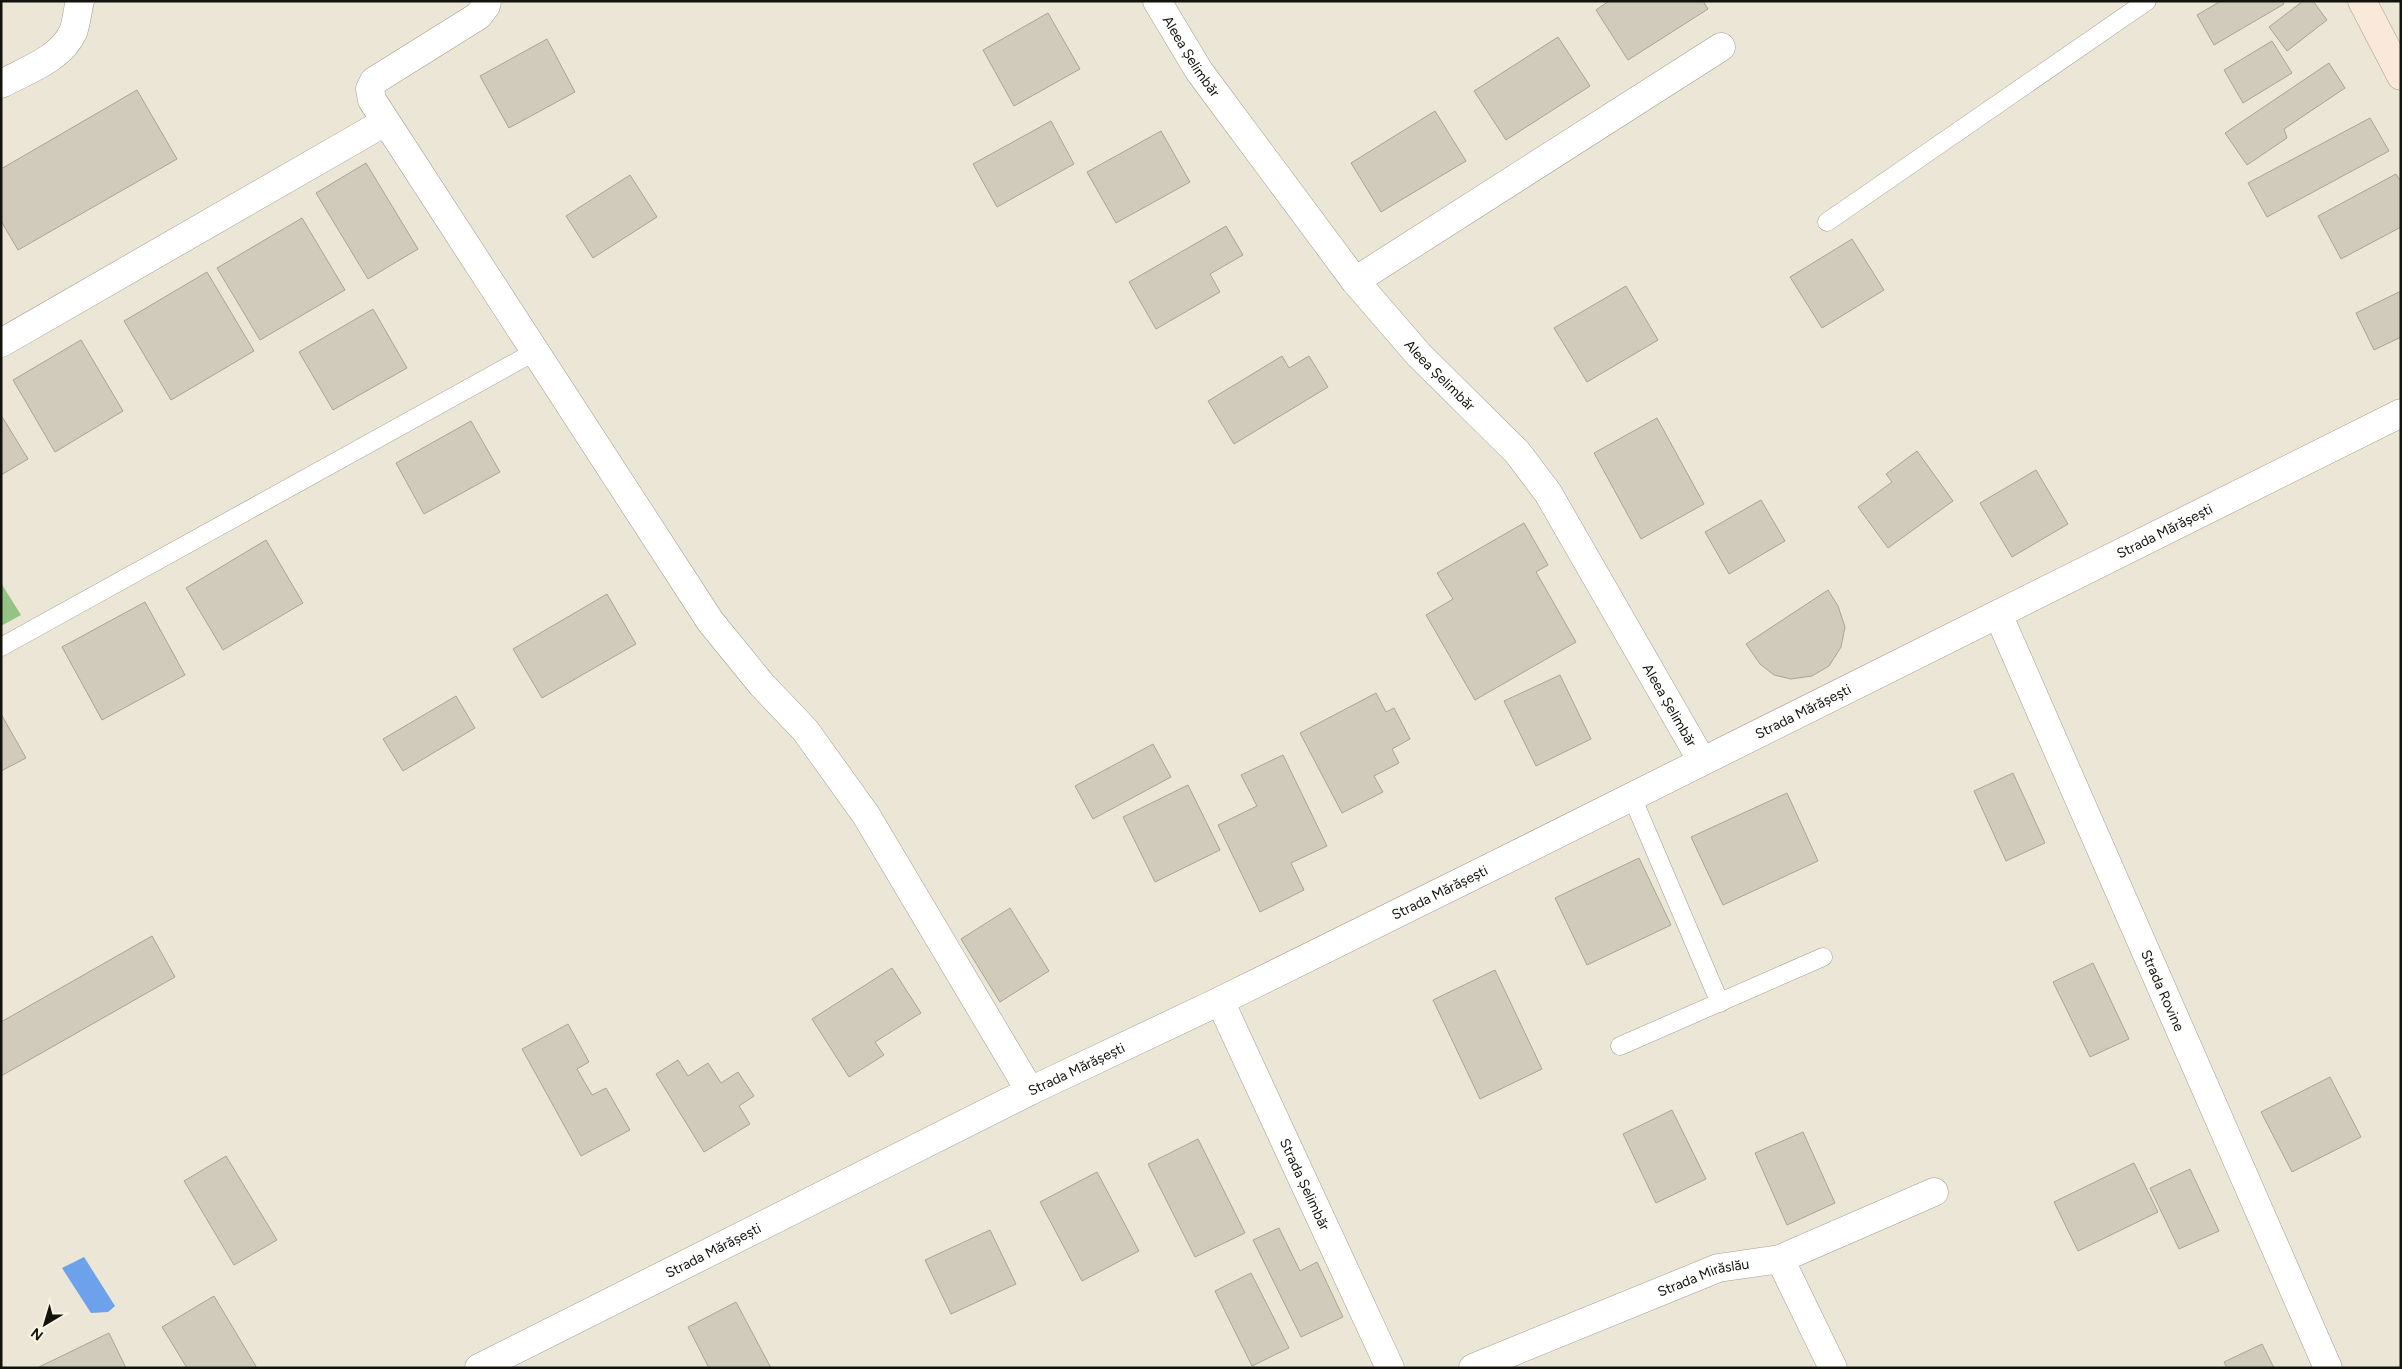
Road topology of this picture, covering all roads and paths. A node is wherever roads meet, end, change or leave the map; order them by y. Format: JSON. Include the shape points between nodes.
{"nodes":[{"id":1,"x":80,"y":1,"type":"edge"},
{"id":2,"x":487,"y":1,"type":"edge"},
{"id":3,"x":1157,"y":1,"type":"edge"},
{"id":4,"x":2147,"y":1,"type":"edge"},
{"id":5,"x":2362,"y":1,"type":"edge"},
{"id":6,"x":1721,"y":47,"type":"dead end"},
{"id":7,"x":2401,"y":76,"type":"edge"},
{"id":8,"x":1,"y":84,"type":"edge"},
{"id":9,"x":385,"y":122,"type":"junction"},
{"id":10,"x":1827,"y":222,"type":"dead end"},
{"id":11,"x":1355,"y":281,"type":"junction"},
{"id":12,"x":1,"y":343,"type":"edge"},
{"id":13,"x":536,"y":351,"type":"junction"},
{"id":14,"x":2401,"y":413,"type":"edge"},
{"id":15,"x":1998,"y":614,"type":"junction"},
{"id":16,"x":1,"y":647,"type":"edge"},
{"id":17,"x":1702,"y":762,"type":"junction"},
{"id":18,"x":1632,"y":796,"type":"junction"},
{"id":19,"x":1823,"y":957,"type":"dead end"},
{"id":20,"x":1220,"y":1001,"type":"junction"},
{"id":21,"x":1720,"y":1003,"type":"junction"},
{"id":22,"x":1620,"y":1046,"type":"dead end"},
{"id":23,"x":1030,"y":1091,"type":"junction"},
{"id":24,"x":1934,"y":1192,"type":"dead end"},
{"id":25,"x":1780,"y":1260,"type":"junction"},
{"id":26,"x":479,"y":1368,"type":"edge"},
{"id":27,"x":1390,"y":1368,"type":"edge"},
{"id":28,"x":1473,"y":1368,"type":"edge"},
{"id":29,"x":1832,"y":1368,"type":"edge"},
{"id":30,"x":2328,"y":1368,"type":"edge"}],
"edges":[{"from":1,"to":8,"type":"street","via":[[74,29],[62,47]]},
{"from":2,"to":9,"type":"street","via":[[478,16],[374,81],[370,89],[372,100]]},
{"from":3,"to":11,"type":"street","name":"Aleea Șelimbăr","via":[[1199,71]]},
{"from":4,"to":10,"type":"lane"},
{"from":5,"to":7,"type":"main road"},
{"from":6,"to":11,"type":"street"},
{"from":9,"to":12,"type":"street"},
{"from":9,"to":13,"type":"street"},
{"from":11,"to":17,"type":"street","name":"Aleea Șelimbăr","via":[[1419,355],[1517,452],[1548,493]]},
{"from":13,"to":16,"type":"lane"},
{"from":13,"to":23,"type":"street","via":[[710,621],[762,685],[806,730],[866,815]]},
{"from":14,"to":15,"type":"street","name":"Strada Mărășești"},
{"from":15,"to":17,"type":"street","name":"Strada Mărășești"},
{"from":15,"to":30,"type":"street","name":"Strada Rovine"},
{"from":17,"to":18,"type":"street","name":"Strada Mărășești"},
{"from":18,"to":20,"type":"street","name":"Strada Mărășești"},
{"from":18,"to":21,"type":"lane"},
{"from":19,"to":21,"type":"lane"},
{"from":20,"to":23,"type":"street","name":"Strada Mărășești"},
{"from":20,"to":27,"type":"street","name":"Strada Șelimbăr"},
{"from":21,"to":22,"type":"lane"},
{"from":23,"to":26,"type":"street","name":"Strada Mărășești"},
{"from":24,"to":25,"type":"street","name":"Strada Mirăslău"},
{"from":25,"to":28,"type":"street","name":"Strada Mirăslău","via":[[1718,1268]]},
{"from":25,"to":29,"type":"street"}]}
